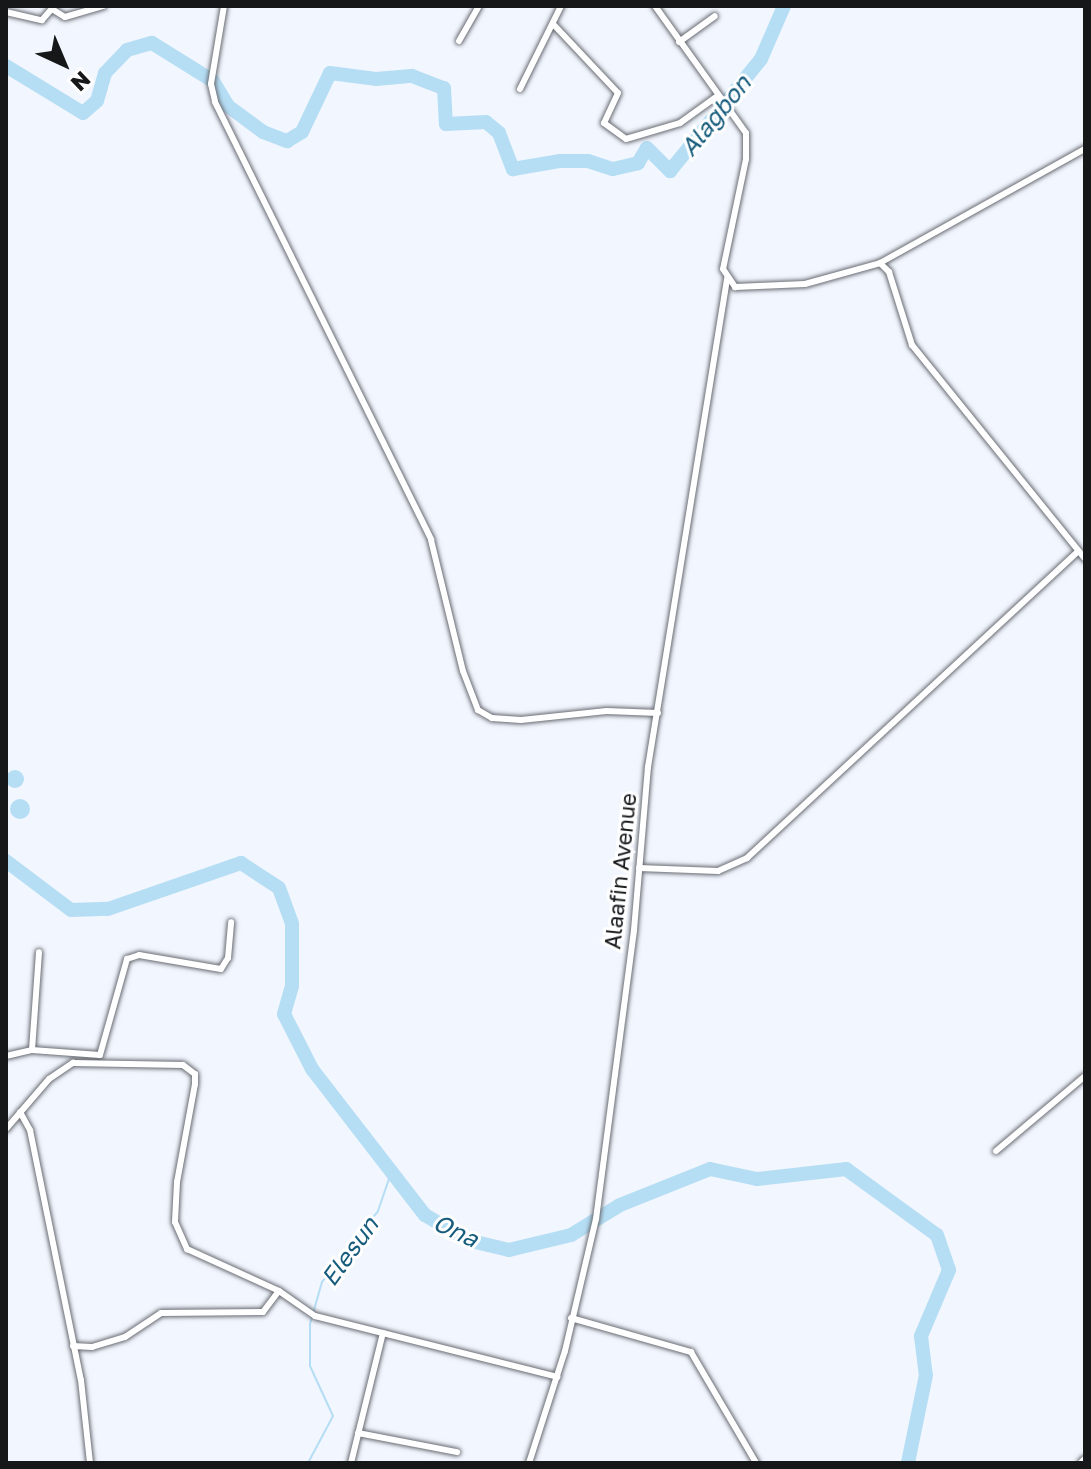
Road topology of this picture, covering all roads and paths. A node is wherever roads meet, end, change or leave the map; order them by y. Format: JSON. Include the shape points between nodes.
{"nodes":[{"id":1,"x":103,"y":6,"type":"edge"},
{"id":2,"x":224,"y":6,"type":"edge"},
{"id":3,"x":479,"y":6,"type":"edge"},
{"id":4,"x":561,"y":6,"type":"edge"},
{"id":5,"x":655,"y":6,"type":"edge"},
{"id":6,"x":53,"y":8,"type":"edge"},
{"id":7,"x":6,"y":12,"type":"edge"},
{"id":8,"x":715,"y":16,"type":"dead end"},
{"id":9,"x":554,"y":25,"type":"junction"},
{"id":10,"x":459,"y":41,"type":"dead end"},
{"id":11,"x":679,"y":42,"type":"junction"},
{"id":12,"x":520,"y":89,"type":"dead end"},
{"id":13,"x":718,"y":99,"type":"junction"},
{"id":14,"x":1085,"y":149,"type":"edge"},
{"id":15,"x":880,"y":263,"type":"junction"},
{"id":16,"x":727,"y":278,"type":"junction"},
{"id":17,"x":1078,"y":551,"type":"junction"},
{"id":18,"x":1085,"y":559,"type":"edge"},
{"id":19,"x":658,"y":713,"type":"junction"},
{"id":20,"x":639,"y":868,"type":"junction"},
{"id":21,"x":231,"y":922,"type":"dead end"},
{"id":22,"x":39,"y":952,"type":"dead end"},
{"id":23,"x":32,"y":1050,"type":"junction"},
{"id":24,"x":64,"y":1051,"type":"junction"},
{"id":25,"x":6,"y":1056,"type":"edge"},
{"id":26,"x":67,"y":1067,"type":"junction"},
{"id":27,"x":1085,"y":1076,"type":"edge"},
{"id":28,"x":20,"y":1112,"type":"junction"},
{"id":29,"x":6,"y":1129,"type":"edge"},
{"id":30,"x":996,"y":1151,"type":"dead end"},
{"id":31,"x":279,"y":1291,"type":"junction"},
{"id":32,"x":571,"y":1318,"type":"junction"},
{"id":33,"x":383,"y":1333,"type":"junction"},
{"id":34,"x":73,"y":1346,"type":"junction"},
{"id":35,"x":557,"y":1377,"type":"junction"},
{"id":36,"x":358,"y":1433,"type":"junction"},
{"id":37,"x":457,"y":1452,"type":"dead end"},
{"id":38,"x":90,"y":1463,"type":"edge"},
{"id":39,"x":351,"y":1463,"type":"edge"},
{"id":40,"x":529,"y":1463,"type":"edge"},
{"id":41,"x":756,"y":1463,"type":"edge"}],
"edges":[{"from":1,"to":6,"type":"street","via":[[65,17]]},
{"from":2,"to":19,"type":"street","via":[[211,84],[266,211],[431,540],[463,671],[478,710],[492,718],[521,720],[607,711]]},
{"from":3,"to":10,"type":"street"},
{"from":4,"to":9,"type":"street"},
{"from":5,"to":11,"type":"street"},
{"from":6,"to":7,"type":"street","via":[[42,20]]},
{"from":8,"to":11,"type":"street"},
{"from":9,"to":12,"type":"street"},
{"from":9,"to":13,"type":"street","via":[[618,93],[604,123],[626,139],[680,123]]},
{"from":11,"to":13,"type":"street"},
{"from":13,"to":16,"type":"street","name":"Alaafin Avenue","via":[[747,142],[724,259]]},
{"from":14,"to":15,"type":"street"},
{"from":15,"to":16,"type":"street","via":[[838,279],[785,287],[735,287]]},
{"from":15,"to":17,"type":"street","via":[[889,272],[912,345]]},
{"from":16,"to":19,"type":"street","name":"Alaafin Avenue","via":[[710,356]]},
{"from":17,"to":18,"type":"street"},
{"from":17,"to":20,"type":"street","via":[[747,858],[718,871]]},
{"from":19,"to":20,"type":"street","name":"Alaafin Avenue"},
{"from":20,"to":32,"type":"street","name":"Alaafin Avenue","via":[[596,1219]]},
{"from":21,"to":24,"type":"street","via":[[228,958],[221,969],[130,957],[104,1050],[96,1056]]},
{"from":22,"to":23,"type":"street"},
{"from":23,"to":24,"type":"street"},
{"from":23,"to":25,"type":"street"},
{"from":24,"to":26,"type":"street"},
{"from":26,"to":28,"type":"street"},
{"from":26,"to":31,"type":"street","via":[[177,1064],[192,1070],[193,1102],[178,1156],[179,1240],[215,1266]]},
{"from":27,"to":30,"type":"street"},
{"from":28,"to":29,"type":"street"},
{"from":28,"to":34,"type":"street","via":[[30,1130]]},
{"from":31,"to":33,"type":"street","via":[[311,1313]]},
{"from":31,"to":34,"type":"street","via":[[263,1312],[161,1313],[125,1337],[92,1347]]},
{"from":32,"to":35,"type":"street","name":"Alaafin Avenue"},
{"from":32,"to":41,"type":"street","via":[[691,1352]]},
{"from":33,"to":35,"type":"street"},
{"from":33,"to":36,"type":"street"},
{"from":34,"to":38,"type":"street"},
{"from":35,"to":40,"type":"street","name":"Alaafin Avenue"},
{"from":36,"to":37,"type":"street"},
{"from":36,"to":39,"type":"street"}]}
